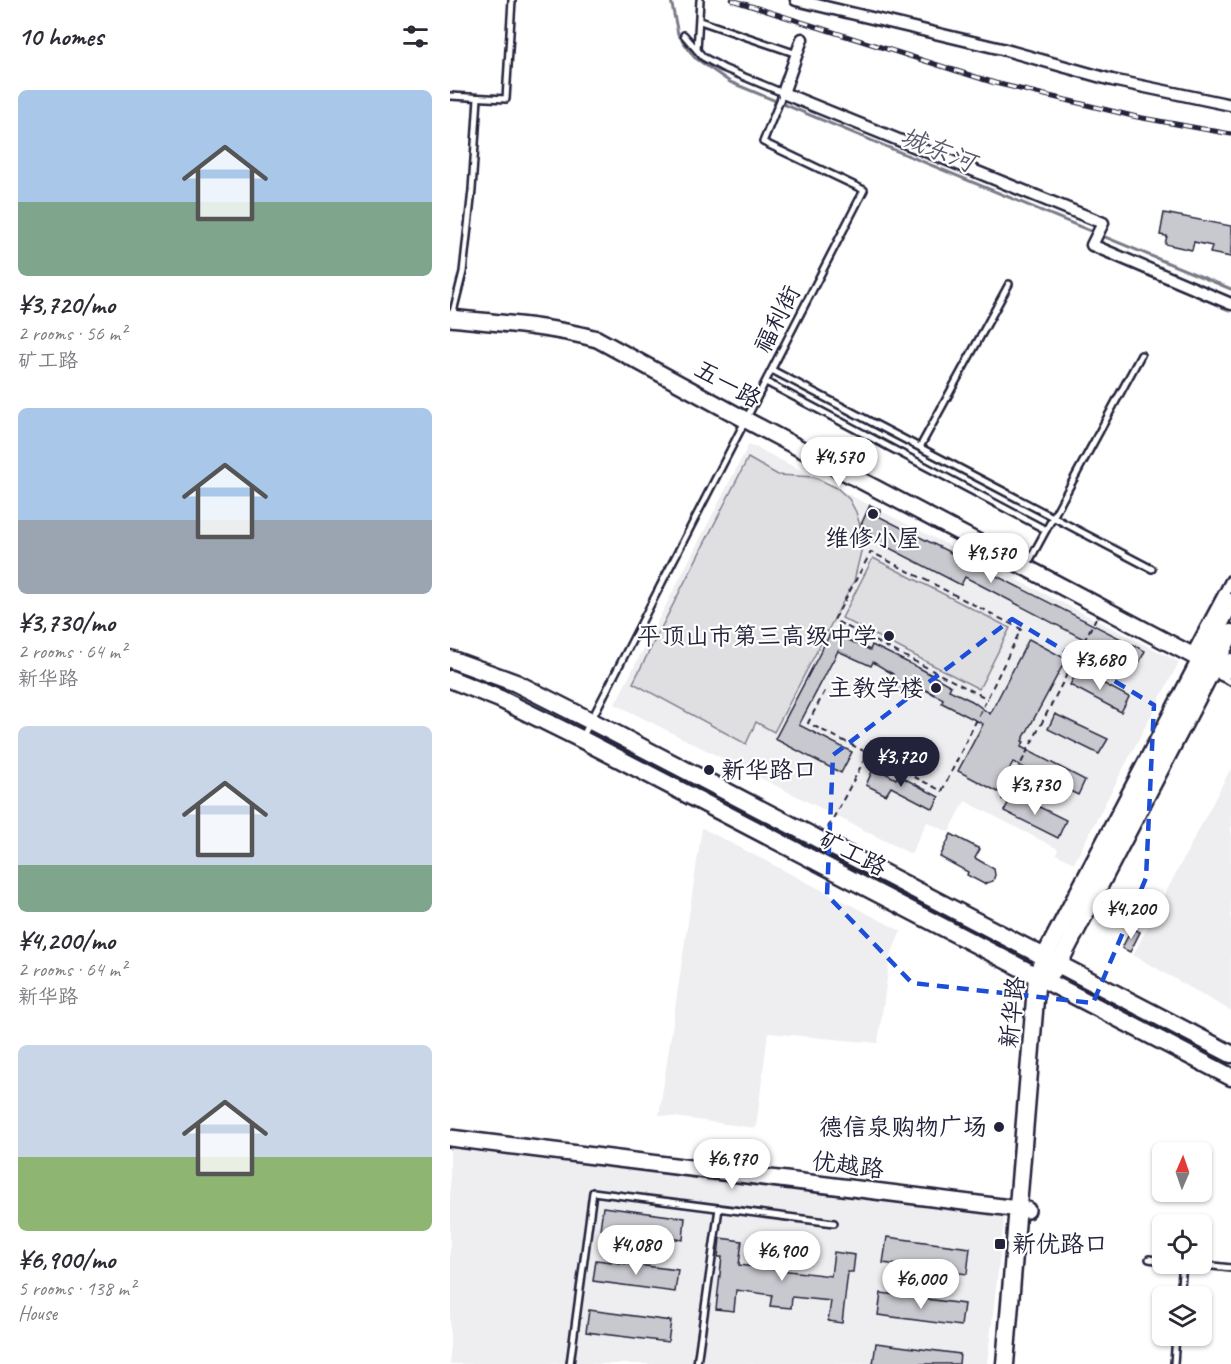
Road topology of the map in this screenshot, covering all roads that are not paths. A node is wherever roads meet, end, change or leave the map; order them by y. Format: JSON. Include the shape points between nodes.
{"nodes":[{"id":1,"x":512,"y":0,"type":"edge"},
{"id":2,"x":700,"y":0,"type":"edge"},
{"id":3,"x":796,"y":0,"type":"edge"},
{"id":4,"x":700,"y":21,"type":"junction"},
{"id":5,"x":684,"y":34,"type":"dead end"},
{"id":6,"x":802,"y":39,"type":"dead end"},
{"id":7,"x":697,"y":50,"type":"junction"},
{"id":8,"x":797,"y":54,"type":"junction"},
{"id":9,"x":783,"y":93,"type":"junction"},
{"id":10,"x":450,"y":96,"type":"edge"},
{"id":11,"x":478,"y":98,"type":"junction"},
{"id":12,"x":1231,"y":105,"type":"edge"},
{"id":13,"x":1009,"y":284,"type":"dead end"},
{"id":14,"x":1231,"y":304,"type":"edge"},
{"id":15,"x":451,"y":318,"type":"edge"},
{"id":16,"x":1141,"y":355,"type":"dead end"},
{"id":17,"x":772,"y":370,"type":"junction"},
{"id":18,"x":766,"y":382,"type":"junction"},
{"id":19,"x":746,"y":420,"type":"junction"},
{"id":20,"x":920,"y":447,"type":"junction"},
{"id":21,"x":1053,"y":518,"type":"junction"},
{"id":22,"x":1046,"y":530,"type":"junction"},
{"id":23,"x":1026,"y":567,"type":"junction"},
{"id":24,"x":1152,"y":569,"type":"dead end"},
{"id":25,"x":1231,"y":581,"type":"edge"},
{"id":26,"x":1231,"y":602,"type":"edge"},
{"id":27,"x":1231,"y":633,"type":"edge"},
{"id":28,"x":450,"y":659,"type":"edge"},
{"id":29,"x":1214,"y":666,"type":"edge"},
{"id":30,"x":450,"y":679,"type":"edge"},
{"id":31,"x":591,"y":721,"type":"junction"},
{"id":32,"x":581,"y":739,"type":"junction"},
{"id":33,"x":1051,"y":961,"type":"junction"},
{"id":34,"x":1042,"y":977,"type":"junction"},
{"id":35,"x":1231,"y":1054,"type":"edge"},
{"id":36,"x":1231,"y":1077,"type":"edge"},
{"id":37,"x":450,"y":1138,"type":"edge"},
{"id":38,"x":718,"y":1208,"type":"junction"},
{"id":39,"x":1023,"y":1210,"type":"junction"},
{"id":40,"x":834,"y":1223,"type":"dead end"},
{"id":41,"x":1149,"y":1259,"type":"dead end"},
{"id":42,"x":1152,"y":1259,"type":"edge"},
{"id":43,"x":1212,"y":1266,"type":"edge"},
{"id":44,"x":1231,"y":1268,"type":"edge"},
{"id":45,"x":1175,"y":1346,"type":"edge"},
{"id":46,"x":570,"y":1364,"type":"edge"},
{"id":47,"x":697,"y":1364,"type":"edge"},
{"id":48,"x":1005,"y":1364,"type":"edge"},
{"id":49,"x":1012,"y":1364,"type":"edge"},
{"id":50,"x":1173,"y":1364,"type":"edge"}],
"edges":[{"from":1,"to":11,"type":"lane","via":[[506,99]]},
{"from":2,"to":4,"type":"lane"},
{"from":3,"to":12,"type":"street","via":[[1002,49],[1112,80]]},
{"from":4,"to":7,"type":"lane"},
{"from":4,"to":8,"type":"lane"},
{"from":5,"to":7,"type":"lane"},
{"from":6,"to":8,"type":"street"},
{"from":7,"to":9,"type":"lane","via":[[723,68]]},
{"from":8,"to":9,"type":"street"},
{"from":9,"to":14,"type":"street","via":[[1103,223],[1092,245]]},
{"from":9,"to":17,"type":"lane","name":"福利街","via":[[763,142],[864,190]]},
{"from":10,"to":11,"type":"lane"},
{"from":11,"to":15,"type":"lane","via":[[463,272]]},
{"from":13,"to":20,"type":"lane"},
{"from":15,"to":19,"type":"street","name":"五一路","via":[[552,329],[597,339]]},
{"from":16,"to":21,"type":"lane"},
{"from":17,"to":18,"type":"lane","name":"福利街"},
{"from":17,"to":20,"type":"lane"},
{"from":18,"to":19,"type":"lane","name":"福利街"},
{"from":18,"to":22,"type":"lane"},
{"from":19,"to":23,"type":"street","name":"五一路"},
{"from":19,"to":31,"type":"lane","name":"福利街"},
{"from":20,"to":21,"type":"lane"},
{"from":21,"to":22,"type":"lane"},
{"from":21,"to":24,"type":"lane"},
{"from":22,"to":23,"type":"lane"},
{"from":23,"to":29,"type":"street","name":"五一路"},
{"from":25,"to":29,"type":"street"},
{"from":26,"to":29,"type":"main road","name":"新华路"},
{"from":27,"to":29,"type":"main road","name":"新华路"},
{"from":28,"to":31,"type":"main road","name":"矿工路","via":[[516,683]]},
{"from":29,"to":33,"type":"main road","name":"新华路"},
{"from":30,"to":32,"type":"main road","name":"矿工路"},
{"from":31,"to":32,"type":"lane","name":"福利街"},
{"from":31,"to":33,"type":"main road","name":"矿工路"},
{"from":32,"to":34,"type":"main road","name":"矿工路"},
{"from":33,"to":34,"type":"main road","name":"新华路"},
{"from":33,"to":35,"type":"main road","name":"矿工路"},
{"from":34,"to":36,"type":"main road","name":"矿工路"},
{"from":34,"to":39,"type":"main road","name":"新华路"},
{"from":37,"to":39,"type":"street","name":"优越路"},
{"from":38,"to":40,"type":"lane"},
{"from":38,"to":46,"type":"lane","via":[[593,1192]]},
{"from":38,"to":47,"type":"lane"},
{"from":39,"to":48,"type":"main road","name":"新华路"},
{"from":39,"to":49,"type":"main road","name":"新华路"},
{"from":41,"to":42,"type":"lane"},
{"from":43,"to":44,"type":"lane"},
{"from":45,"to":50,"type":"lane"}]}
